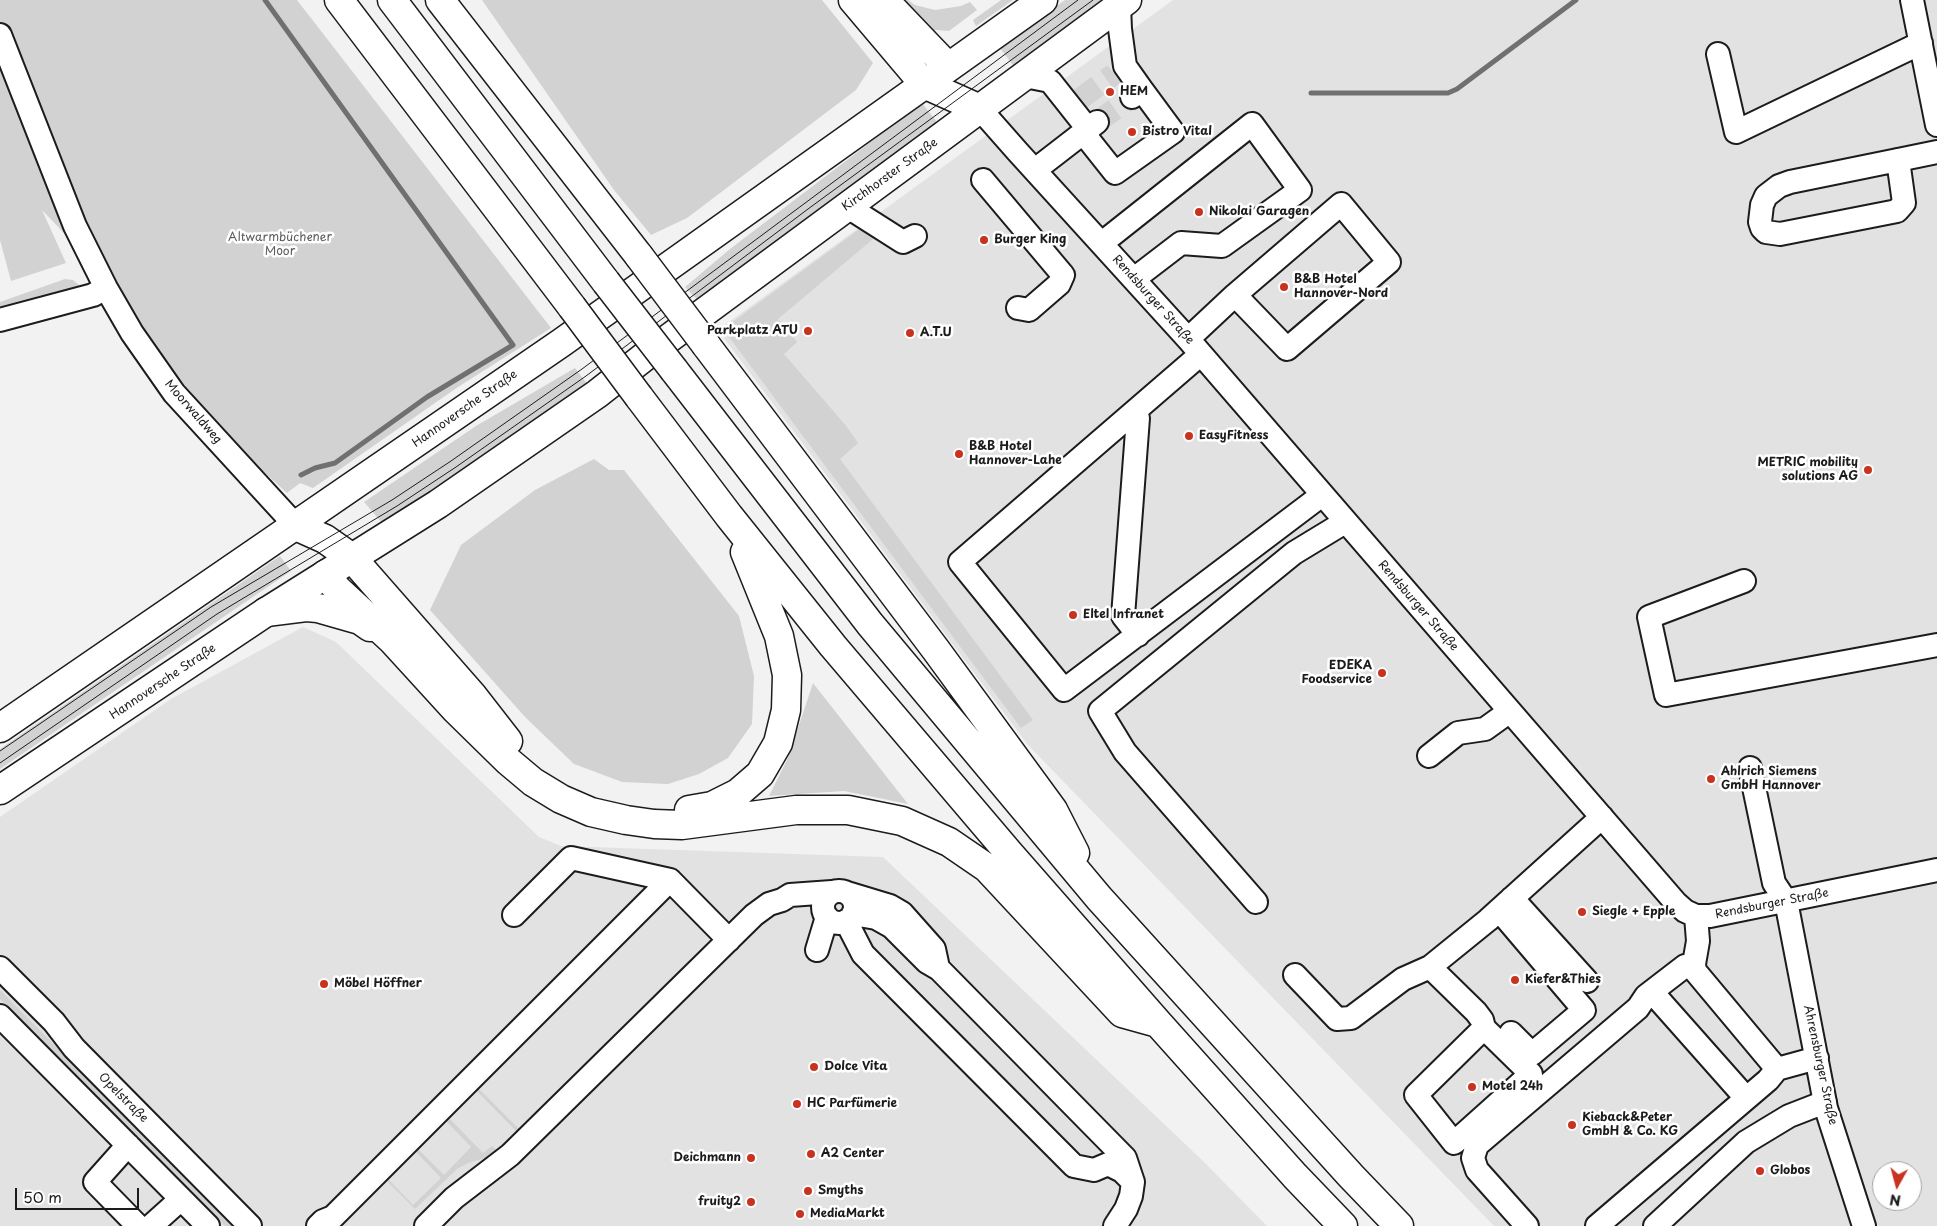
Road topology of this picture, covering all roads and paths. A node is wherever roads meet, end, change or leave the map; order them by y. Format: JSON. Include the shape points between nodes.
{"nodes":[{"id":1,"x":339,"y":0,"type":"edge"},
{"id":2,"x":392,"y":0,"type":"edge"},
{"id":3,"x":440,"y":0,"type":"edge"},
{"id":4,"x":452,"y":0,"type":"edge"},
{"id":5,"x":853,"y":0,"type":"edge"},
{"id":6,"x":884,"y":0,"type":"edge"},
{"id":7,"x":1043,"y":0,"type":"edge"},
{"id":8,"x":1912,"y":0,"type":"edge"},
{"id":9,"x":1123,"y":3,"type":"edge"},
{"id":10,"x":0,"y":35,"type":"edge"},
{"id":11,"x":1921,"y":43,"type":"junction"},
{"id":12,"x":1718,"y":54,"type":"dead end"},
{"id":13,"x":488,"y":62,"type":"junction"},
{"id":14,"x":948,"y":67,"type":"junction"},
{"id":15,"x":1025,"y":76,"type":"junction"},
{"id":16,"x":924,"y":84,"type":"junction"},
{"id":17,"x":980,"y":109,"type":"junction"},
{"id":18,"x":1937,"y":123,"type":"edge"},
{"id":19,"x":1093,"y":125,"type":"junction"},
{"id":20,"x":1937,"y":152,"type":"edge"},
{"id":21,"x":1898,"y":160,"type":"junction"},
{"id":22,"x":1035,"y":170,"type":"junction"},
{"id":23,"x":982,"y":180,"type":"dead end"},
{"id":24,"x":848,"y":207,"type":"junction"},
{"id":25,"x":915,"y":236,"type":"dead end"},
{"id":26,"x":1102,"y":244,"type":"junction"},
{"id":27,"x":1134,"y":278,"type":"junction"},
{"id":28,"x":106,"y":288,"type":"junction"},
{"id":29,"x":1235,"y":294,"type":"junction"},
{"id":30,"x":1018,"y":308,"type":"dead end"},
{"id":31,"x":0,"y":320,"type":"edge"},
{"id":32,"x":1194,"y":346,"type":"junction"},
{"id":33,"x":653,"y":350,"type":"joint"},
{"id":34,"x":1134,"y":412,"type":"junction"},
{"id":35,"x":1322,"y":495,"type":"junction"},
{"id":36,"x":729,"y":516,"type":"junction"},
{"id":37,"x":1345,"y":522,"type":"junction"},
{"id":38,"x":296,"y":526,"type":"junction"},
{"id":39,"x":352,"y":558,"type":"junction"},
{"id":40,"x":326,"y":574,"type":"junction"},
{"id":41,"x":1744,"y":581,"type":"dead end"},
{"id":42,"x":266,"y":612,"type":"junction"},
{"id":43,"x":1138,"y":635,"type":"junction"},
{"id":44,"x":393,"y":641,"type":"junction"},
{"id":45,"x":1937,"y":645,"type":"edge"},
{"id":46,"x":1510,"y":711,"type":"junction"},
{"id":47,"x":0,"y":728,"type":"edge"},
{"id":48,"x":1429,"y":756,"type":"dead end"},
{"id":49,"x":1750,"y":768,"type":"dead end"},
{"id":50,"x":0,"y":790,"type":"edge"},
{"id":51,"x":1602,"y":817,"type":"junction"},
{"id":52,"x":1937,"y":870,"type":"edge"},
{"id":53,"x":670,"y":880,"type":"junction"},
{"id":54,"x":1099,"y":898,"type":"junction"},
{"id":55,"x":1786,"y":901,"type":"junction"},
{"id":56,"x":1256,"y":902,"type":"dead end"},
{"id":57,"x":1506,"y":904,"type":"junction"},
{"id":58,"x":838,"y":910,"type":"junction"},
{"id":59,"x":514,"y":915,"type":"dead end"},
{"id":60,"x":1696,"y":916,"type":"junction"},
{"id":61,"x":729,"y":940,"type":"junction"},
{"id":62,"x":1434,"y":963,"type":"junction"},
{"id":63,"x":1694,"y":964,"type":"junction"},
{"id":64,"x":0,"y":968,"type":"edge"},
{"id":65,"x":939,"y":969,"type":"junction"},
{"id":66,"x":1295,"y":975,"type":"dead end"},
{"id":67,"x":1587,"y":981,"type":"dead end"},
{"id":68,"x":1652,"y":992,"type":"junction"},
{"id":69,"x":0,"y":1016,"type":"edge"},
{"id":70,"x":1158,"y":1023,"type":"junction"},
{"id":71,"x":1484,"y":1028,"type":"junction"},
{"id":72,"x":1817,"y":1058,"type":"junction"},
{"id":73,"x":1777,"y":1069,"type":"junction"},
{"id":74,"x":1746,"y":1098,"type":"junction"},
{"id":75,"x":1825,"y":1102,"type":"junction"},
{"id":76,"x":1101,"y":1132,"type":"junction"},
{"id":77,"x":122,"y":1151,"type":"junction"},
{"id":78,"x":1094,"y":1170,"type":"junction"},
{"id":79,"x":1133,"y":1182,"type":"junction"},
{"id":80,"x":181,"y":1199,"type":"junction"},
{"id":81,"x":331,"y":1224,"type":"edge"},
{"id":82,"x":138,"y":1226,"type":"edge"},
{"id":83,"x":152,"y":1226,"type":"edge"},
{"id":84,"x":208,"y":1226,"type":"edge"},
{"id":85,"x":250,"y":1226,"type":"edge"},
{"id":86,"x":426,"y":1226,"type":"edge"},
{"id":87,"x":1115,"y":1226,"type":"edge"},
{"id":88,"x":1343,"y":1226,"type":"edge"},
{"id":89,"x":1399,"y":1226,"type":"edge"},
{"id":90,"x":1527,"y":1226,"type":"edge"},
{"id":91,"x":1597,"y":1226,"type":"edge"},
{"id":92,"x":1655,"y":1226,"type":"edge"},
{"id":93,"x":1864,"y":1226,"type":"edge"}],
"edges":[{"from":1,"to":36,"type":"main road","bridge":true},
{"from":2,"to":54,"type":"main road","bridge":true,"via":[[870,624]]},
{"from":3,"to":13,"type":"main road"},
{"from":4,"to":13,"type":"main road"},
{"from":5,"to":16,"type":"main road"},
{"from":6,"to":14,"type":"main road"},
{"from":7,"to":14,"type":"main road"},
{"from":8,"to":11,"type":"street"},
{"from":9,"to":15,"type":"main road","name":"Kirchhorster Straße"},
{"from":9,"to":19,"type":"street","via":[[1120,70],[1137,94],[1173,132],[1115,173],[1088,139]]},
{"from":10,"to":28,"type":"street","name":"Moorwaldweg","via":[[75,226]]},
{"from":11,"to":12,"type":"street","via":[[1736,132]]},
{"from":11,"to":18,"type":"street"},
{"from":13,"to":54,"type":"main road","bridge":true,"via":[[639,256],[1054,810]]},
{"from":14,"to":16,"type":"main road"},
{"from":14,"to":17,"type":"main road"},
{"from":15,"to":17,"type":"main road","name":"Kirchhorster Straße"},
{"from":15,"to":19,"type":"street","via":[[1050,81],[1075,102]]},
{"from":16,"to":17,"type":"main road"},
{"from":16,"to":38,"type":"main road","name":"Hannoversche Straße","via":[[610,309]]},
{"from":17,"to":22,"type":"street","name":"Rendsburger Straße"},
{"from":17,"to":24,"type":"main road","name":"Kirchhorster Straße"},
{"from":19,"to":22,"type":"street"},
{"from":20,"to":21,"type":"street"},
{"from":21,"to":21,"type":"street","via":[[1779,186],[1766,196],[1762,205],[1762,228],[1766,232],[1780,234],[1897,211],[1904,203]]},
{"from":22,"to":26,"type":"street","name":"Rendsburger Straße"},
{"from":23,"to":30,"type":"street","via":[[1063,275],[1060,284],[1029,310]]},
{"from":24,"to":25,"type":"street","via":[[903,242]]},
{"from":24,"to":33,"type":"main road","name":"Kirchhorster Straße"},
{"from":26,"to":27,"type":"street","name":"Rendsburger Straße"},
{"from":26,"to":27,"type":"street","via":[[1252,124],[1300,190],[1222,246],[1181,243]]},
{"from":27,"to":32,"type":"street","name":"Rendsburger Straße"},
{"from":28,"to":31,"type":"street","via":[[93,295]]},
{"from":28,"to":38,"type":"street","name":"Moorwaldweg","via":[[174,393]]},
{"from":29,"to":29,"type":"street","via":[[1341,204],[1389,262],[1287,349]]},
{"from":29,"to":32,"type":"street"},
{"from":32,"to":34,"type":"street"},
{"from":32,"to":35,"type":"street","name":"Rendsburger Straße"},
{"from":33,"to":39,"type":"main road","name":"Hannoversche Straße","via":[[557,422],[438,504]]},
{"from":34,"to":43,"type":"street","via":[[1138,418],[1124,616]]},
{"from":34,"to":43,"type":"street","via":[[960,562],[1064,690]]},
{"from":35,"to":37,"type":"street","name":"Rendsburger Straße"},
{"from":35,"to":43,"type":"street"},
{"from":36,"to":39,"type":"main road","via":[[779,636],[787,675],[786,710],[778,743],[760,774],[738,793],[712,806],[681,812],[627,809],[595,802],[566,790],[540,773],[517,751]]},
{"from":36,"to":70,"type":"main road","via":[[839,653]]},
{"from":37,"to":46,"type":"street","name":"Rendsburger Straße"},
{"from":37,"to":56,"type":"street","via":[[1294,553],[1100,711],[1125,752]]},
{"from":38,"to":39,"type":"main road","via":[[325,538]]},
{"from":38,"to":40,"type":"main road"},
{"from":38,"to":47,"type":"main road","name":"Hannoversche Straße"},
{"from":39,"to":40,"type":"main road","name":"Hannoversche Straße"},
{"from":40,"to":42,"type":"main road","name":"Hannoversche Straße"},
{"from":40,"to":44,"type":"main road","via":[[337,589]]},
{"from":41,"to":45,"type":"street","via":[[1649,617],[1666,695]]},
{"from":42,"to":44,"type":"main road","via":[[318,608],[360,620]]},
{"from":42,"to":50,"type":"main road","name":"Hannoversche Straße"},
{"from":44,"to":70,"type":"main road","via":[[508,762],[540,787],[591,812],[626,820],[682,825],[796,810],[848,810],[902,821],[948,842],[987,868],[1122,1013]]},
{"from":46,"to":48,"type":"street","via":[[1485,729],[1458,733]]},
{"from":46,"to":51,"type":"street","name":"Rendsburger Straße"},
{"from":49,"to":55,"type":"street","name":"Ahrensburger Straße","via":[[1774,883]]},
{"from":51,"to":57,"type":"street"},
{"from":51,"to":60,"type":"street","name":"Rendsburger Straße","via":[[1676,903]]},
{"from":52,"to":55,"type":"street","name":"Rendsburger Straße"},
{"from":53,"to":59,"type":"street","via":[[571,858]]},
{"from":53,"to":61,"type":"street"},
{"from":53,"to":81,"type":"street"},
{"from":54,"to":89,"type":"main road"},
{"from":55,"to":60,"type":"street","name":"Rendsburger Straße"},
{"from":55,"to":72,"type":"street","name":"Ahrensburger Straße"},
{"from":57,"to":62,"type":"street"},
{"from":57,"to":62,"type":"street","via":[[1584,1010],[1532,1054]]},
{"from":57,"to":67,"type":"street"},
{"from":58,"to":61,"type":"street","via":[[790,895],[754,915]]},
{"from":58,"to":65,"type":"street","via":[[876,918],[892,927],[927,962]]},
{"from":58,"to":65,"type":"street","via":[[890,906],[902,913],[934,949]]},
{"from":58,"to":78,"type":"street","via":[[863,954],[1074,1166]]},
{"from":60,"to":63,"type":"street","via":[[1698,940]]},
{"from":61,"to":86,"type":"street","via":[[510,1155],[454,1198]]},
{"from":62,"to":66,"type":"street","via":[[1403,979],[1351,1018],[1337,1019]]},
{"from":62,"to":71,"type":"street","via":[[1476,1012]]},
{"from":63,"to":68,"type":"street","via":[[1685,966]]},
{"from":63,"to":73,"type":"street","via":[[1695,971]]},
{"from":64,"to":85,"type":"street","name":"Opelstraße","via":[[54,1022],[74,1048]]},
{"from":65,"to":76,"type":"street"},
{"from":68,"to":74,"type":"street"},
{"from":68,"to":90,"type":"street","via":[[1638,1008],[1477,1145],[1473,1158],[1477,1170]]},
{"from":69,"to":77,"type":"street"},
{"from":70,"to":88,"type":"main road"},
{"from":71,"to":71,"type":"street","via":[[1416,1095],[1454,1143],[1531,1074]]},
{"from":72,"to":73,"type":"street"},
{"from":72,"to":75,"type":"street","name":"Ahrensburger Straße"},
{"from":73,"to":74,"type":"street"},
{"from":74,"to":91,"type":"street"},
{"from":75,"to":92,"type":"street","via":[[1789,1116],[1746,1142]]},
{"from":75,"to":93,"type":"street","name":"Ahrensburger Straße"},
{"from":76,"to":78,"type":"street"},
{"from":76,"to":79,"type":"street","via":[[1126,1158]]},
{"from":77,"to":80,"type":"street"},
{"from":77,"to":82,"type":"street","via":[[95,1182]]},
{"from":78,"to":79,"type":"street","via":[[1108,1164]]},
{"from":79,"to":87,"type":"street","via":[[1126,1209]]},
{"from":80,"to":83,"type":"street"},
{"from":80,"to":84,"type":"street"}]}
